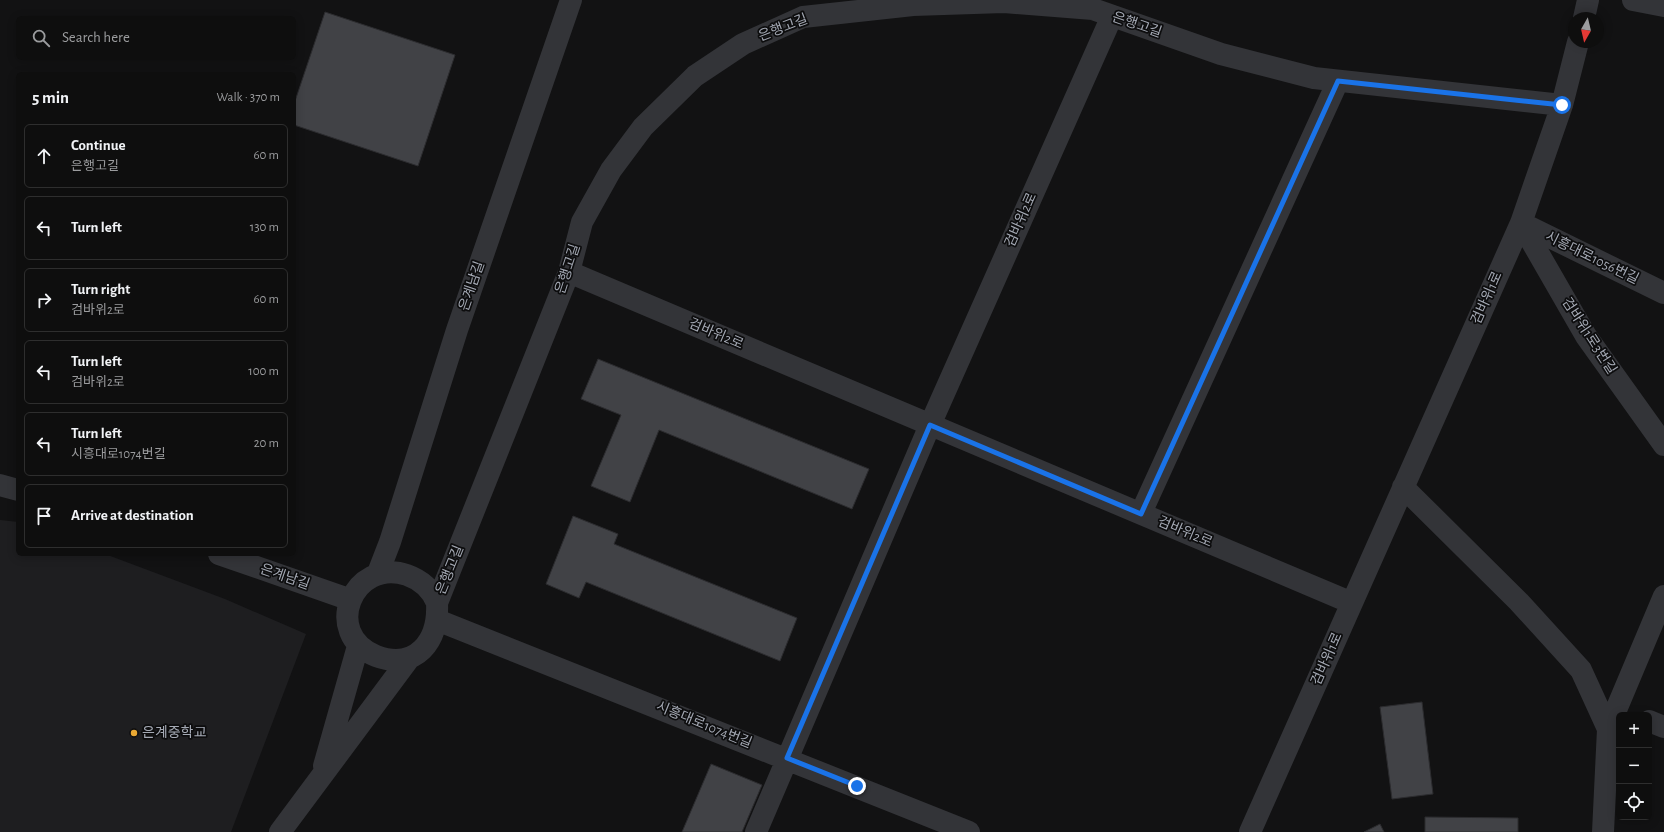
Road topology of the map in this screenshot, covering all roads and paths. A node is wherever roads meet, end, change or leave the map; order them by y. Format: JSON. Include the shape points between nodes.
{"nodes":[{"id":1,"x":570,"y":0,"type":"edge"},
{"id":2,"x":1588,"y":0,"type":"edge"},
{"id":3,"x":1632,"y":0,"type":"edge"},
{"id":4,"x":1664,"y":6,"type":"edge"},
{"id":5,"x":1585,"y":12,"type":"edge"},
{"id":6,"x":1112,"y":16,"type":"junction"},
{"id":7,"x":1576,"y":48,"type":"edge"},
{"id":8,"x":1338,"y":81,"type":"junction"},
{"id":9,"x":1562,"y":105,"type":"junction"},
{"id":10,"x":1521,"y":223,"type":"junction"},
{"id":11,"x":569,"y":272,"type":"junction"},
{"id":12,"x":1664,"y":293,"type":"edge"},
{"id":13,"x":930,"y":425,"type":"junction"},
{"id":14,"x":1664,"y":445,"type":"edge"},
{"id":15,"x":0,"y":485,"type":"edge"},
{"id":16,"x":1403,"y":487,"type":"junction"},
{"id":17,"x":16,"y":489,"type":"edge"},
{"id":18,"x":1141,"y":514,"type":"junction"},
{"id":19,"x":225,"y":556,"type":"edge"},
{"id":20,"x":378,"y":573,"type":"junction"},
{"id":21,"x":1664,"y":596,"type":"edge"},
{"id":22,"x":351,"y":600,"type":"junction"},
{"id":23,"x":1352,"y":603,"type":"junction"},
{"id":24,"x":437,"y":611,"type":"junction"},
{"id":25,"x":358,"y":646,"type":"junction"},
{"id":26,"x":408,"y":660,"type":"junction"},
{"id":27,"x":1626,"y":711,"type":"edge"},
{"id":28,"x":1652,"y":722,"type":"edge"},
{"id":29,"x":1664,"y":727,"type":"edge"},
{"id":30,"x":1608,"y":728,"type":"junction"},
{"id":31,"x":787,"y":758,"type":"junction"},
{"id":32,"x":320,"y":779,"type":"junction"},
{"id":33,"x":280,"y":832,"type":"edge"},
{"id":34,"x":756,"y":832,"type":"edge"},
{"id":35,"x":969,"y":832,"type":"edge"},
{"id":36,"x":1250,"y":832,"type":"edge"},
{"id":37,"x":1603,"y":832,"type":"edge"}],
"edges":[{"from":1,"to":20,"type":"street","name":"은계남길","via":[[459,323]]},
{"from":2,"to":5,"type":"street"},
{"from":3,"to":4,"type":"street"},
{"from":6,"to":8,"type":"street","name":"은행고길","via":[[1221,54],[1314,78]]},
{"from":6,"to":11,"type":"street","name":"은행고길","via":[[1093,9],[1004,2],[913,5],[803,17],[743,44],[695,76],[642,127],[611,170],[582,222]]},
{"from":6,"to":13,"type":"street","name":"검바위2로"},
{"from":7,"to":9,"type":"street"},
{"from":8,"to":9,"type":"street","name":"은행고길"},
{"from":8,"to":18,"type":"street"},
{"from":9,"to":10,"type":"street","name":"검바위1로"},
{"from":10,"to":12,"type":"street","name":"시흥대로1056번길"},
{"from":10,"to":14,"type":"street","name":"검바위1로3번길","via":[[1586,336]]},
{"from":10,"to":16,"type":"street","name":"검바위1로"},
{"from":11,"to":13,"type":"street","name":"검바위2로"},
{"from":11,"to":24,"type":"street","name":"은행고길"},
{"from":13,"to":18,"type":"street","name":"검바위2로"},
{"from":13,"to":31,"type":"street","name":"검바위2로"},
{"from":15,"to":17,"type":"street"},
{"from":16,"to":23,"type":"street","name":"검바위1로"},
{"from":16,"to":30,"type":"street","via":[[1519,602],[1581,670]]},
{"from":18,"to":23,"type":"street","name":"검바위2로"},
{"from":19,"to":22,"type":"street","name":"은계남길"},
{"from":20,"to":22,"type":"street","via":[[365,580]]},
{"from":20,"to":24,"type":"street","via":[[404,574],[416,578],[428,587]]},
{"from":21,"to":27,"type":"street"},
{"from":22,"to":25,"type":"street","via":[[348,625],[351,637]]},
{"from":23,"to":36,"type":"street","name":"검바위1로"},
{"from":24,"to":26,"type":"street","name":"은행고길","via":[[428,643]]},
{"from":24,"to":31,"type":"street","name":"시흥대로1074번길"},
{"from":25,"to":26,"type":"street","via":[[381,658]]},
{"from":25,"to":32,"type":"street","name":"은행고길"},
{"from":26,"to":32,"type":"street","name":"은행고길"},
{"from":27,"to":30,"type":"street"},
{"from":28,"to":29,"type":"street"},
{"from":30,"to":37,"type":"street"},
{"from":31,"to":34,"type":"street","name":"검바위2로"},
{"from":31,"to":35,"type":"street","name":"시흥대로1074번길"},
{"from":32,"to":33,"type":"street","name":"은행고길"}]}
